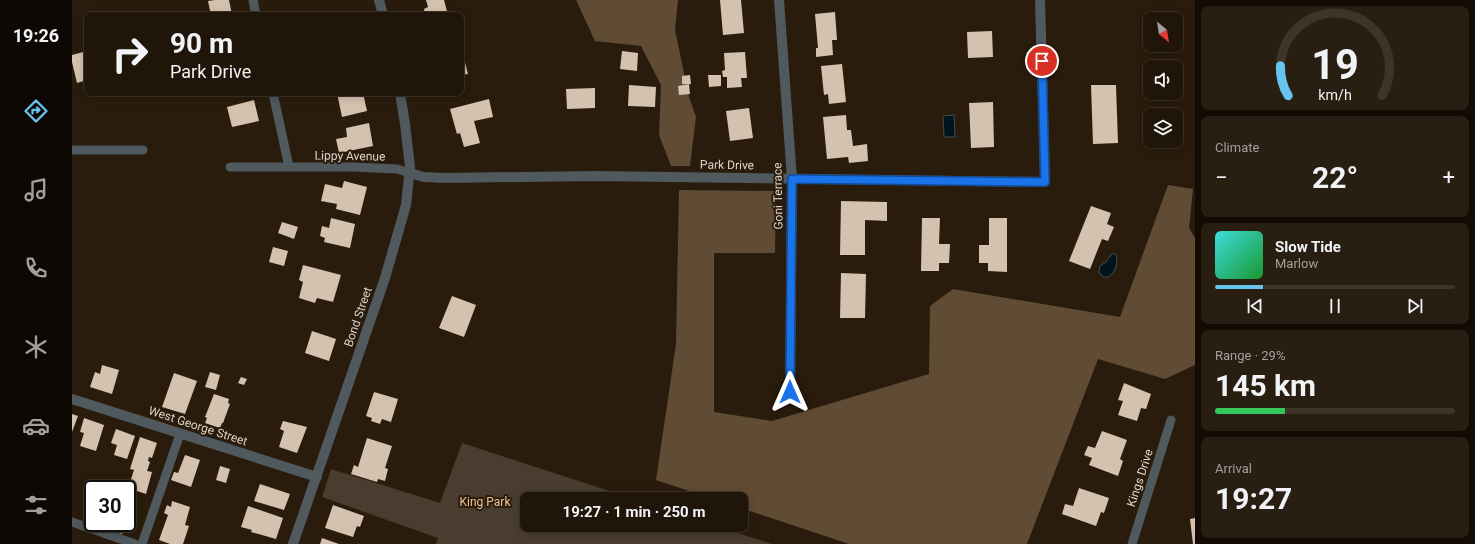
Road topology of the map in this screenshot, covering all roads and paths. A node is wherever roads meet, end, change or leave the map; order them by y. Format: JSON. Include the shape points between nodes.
{"nodes":[{"id":1,"x":253,"y":0,"type":"edge"},
{"id":2,"x":379,"y":0,"type":"edge"},
{"id":3,"x":779,"y":0,"type":"edge"},
{"id":4,"x":1040,"y":0,"type":"edge"},
{"id":5,"x":255,"y":12,"type":"edge"},
{"id":6,"x":382,"y":12,"type":"edge"},
{"id":7,"x":274,"y":96,"type":"edge"},
{"id":8,"x":400,"y":96,"type":"edge"},
{"id":9,"x":72,"y":150,"type":"edge"},
{"id":10,"x":143,"y":150,"type":"dead end"},
{"id":11,"x":230,"y":167,"type":"dead end"},
{"id":12,"x":289,"y":167,"type":"junction"},
{"id":13,"x":410,"y":173,"type":"junction"},
{"id":14,"x":792,"y":179,"type":"junction"},
{"id":15,"x":790,"y":392,"type":"dead end"},
{"id":16,"x":72,"y":399,"type":"edge"},
{"id":17,"x":1171,"y":420,"type":"dead end"},
{"id":18,"x":180,"y":434,"type":"junction"},
{"id":19,"x":316,"y":477,"type":"junction"},
{"id":20,"x":72,"y":522,"type":"edge"},
{"id":21,"x":135,"y":544,"type":"edge"},
{"id":22,"x":142,"y":544,"type":"edge"},
{"id":23,"x":294,"y":544,"type":"edge"},
{"id":24,"x":1132,"y":544,"type":"edge"}],
"edges":[{"from":1,"to":5,"type":"lane"},
{"from":2,"to":6,"type":"street"},
{"from":3,"to":14,"type":"street","name":"Goni Terrace"},
{"from":4,"to":14,"type":"street","name":"Park Drive","via":[[1045,182]]},
{"from":7,"to":12,"type":"lane"},
{"from":8,"to":13,"type":"street","name":"Bond Street"},
{"from":9,"to":10,"type":"lane"},
{"from":11,"to":12,"type":"lane","name":"Lippy Avenue"},
{"from":12,"to":13,"type":"lane","name":"Lippy Avenue","via":[[397,169]]},
{"from":13,"to":14,"type":"street","name":"Park Drive","via":[[444,178],[594,176]]},
{"from":13,"to":19,"type":"street","name":"Bond Street","via":[[406,205],[389,266]]},
{"from":14,"to":15,"type":"street","name":"Goni Terrace"},
{"from":16,"to":18,"type":"street","name":"West George Street"},
{"from":17,"to":24,"type":"lane","name":"Kings Drive"},
{"from":18,"to":19,"type":"street","name":"West George Street"},
{"from":18,"to":22,"type":"lane"},
{"from":19,"to":23,"type":"street","name":"Bond Street"},
{"from":20,"to":21,"type":"lane"}]}
